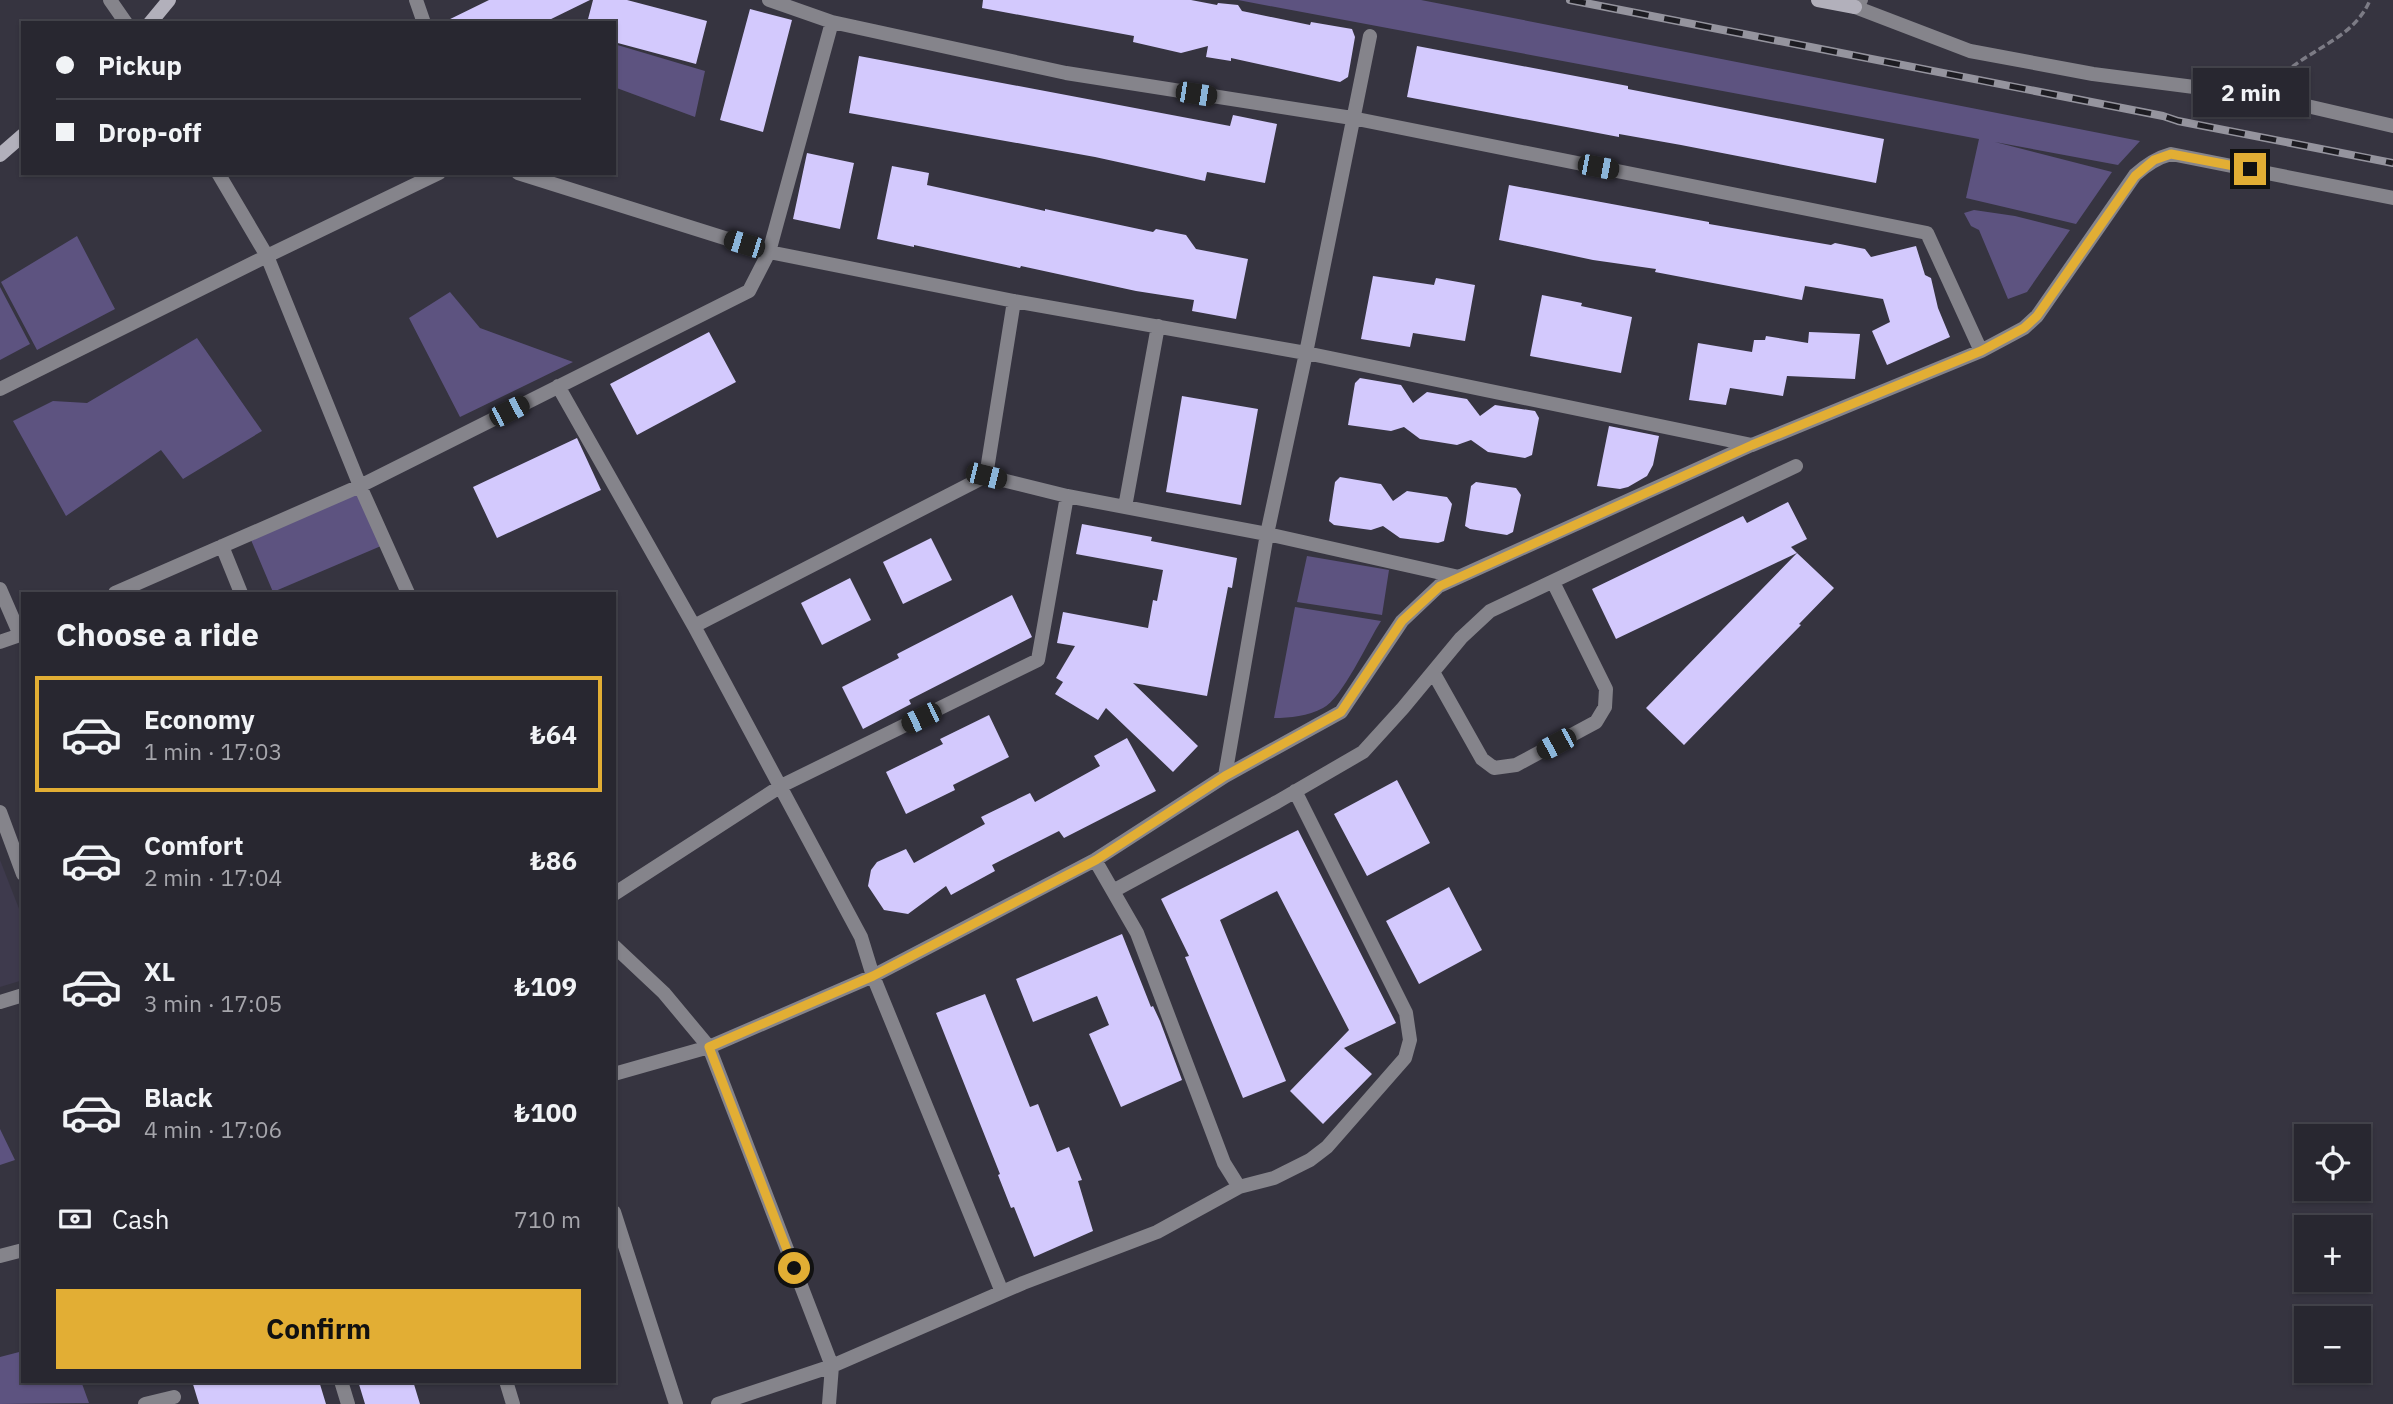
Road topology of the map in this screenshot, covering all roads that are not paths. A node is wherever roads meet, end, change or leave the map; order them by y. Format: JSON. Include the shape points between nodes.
{"nodes":[{"id":1,"x":110,"y":0,"type":"edge"},
{"id":2,"x":169,"y":0,"type":"edge"},
{"id":3,"x":416,"y":0,"type":"edge"},
{"id":4,"x":769,"y":0,"type":"edge"},
{"id":5,"x":1818,"y":0,"type":"edge"},
{"id":6,"x":1858,"y":4,"type":"edge"},
{"id":7,"x":125,"y":21,"type":"edge"},
{"id":8,"x":152,"y":21,"type":"edge"},
{"id":9,"x":423,"y":21,"type":"edge"},
{"id":10,"x":832,"y":22,"type":"junction"},
{"id":11,"x":1370,"y":36,"type":"dead end"},
{"id":12,"x":1352,"y":118,"type":"junction"},
{"id":13,"x":2393,"y":126,"type":"edge"},
{"id":14,"x":21,"y":137,"type":"edge"},
{"id":15,"x":0,"y":155,"type":"edge"},
{"id":16,"x":219,"y":175,"type":"edge"},
{"id":17,"x":435,"y":175,"type":"edge"},
{"id":18,"x":523,"y":175,"type":"edge"},
{"id":19,"x":2393,"y":198,"type":"edge"},
{"id":20,"x":769,"y":252,"type":"junction"},
{"id":21,"x":267,"y":256,"type":"junction"},
{"id":22,"x":1014,"y":300,"type":"junction"},
{"id":23,"x":1158,"y":326,"type":"junction"},
{"id":24,"x":1981,"y":351,"type":"junction"},
{"id":25,"x":1306,"y":353,"type":"junction"},
{"id":26,"x":558,"y":386,"type":"junction"},
{"id":27,"x":0,"y":389,"type":"edge"},
{"id":28,"x":1752,"y":445,"type":"junction"},
{"id":29,"x":1796,"y":466,"type":"dead end"},
{"id":30,"x":986,"y":476,"type":"junction"},
{"id":31,"x":360,"y":486,"type":"junction"},
{"id":32,"x":1067,"y":496,"type":"junction"},
{"id":33,"x":1125,"y":507,"type":"junction"},
{"id":34,"x":1266,"y":534,"type":"junction"},
{"id":35,"x":222,"y":546,"type":"junction"},
{"id":36,"x":1459,"y":577,"type":"junction"},
{"id":37,"x":1553,"y":582,"type":"junction"},
{"id":38,"x":0,"y":589,"type":"edge"},
{"id":39,"x":117,"y":592,"type":"edge"},
{"id":40,"x":241,"y":592,"type":"edge"},
{"id":41,"x":408,"y":592,"type":"edge"},
{"id":42,"x":694,"y":626,"type":"junction"},
{"id":43,"x":21,"y":634,"type":"edge"},
{"id":44,"x":0,"y":642,"type":"edge"},
{"id":45,"x":1433,"y":672,"type":"junction"},
{"id":46,"x":1225,"y":776,"type":"junction"},
{"id":47,"x":781,"y":786,"type":"junction"},
{"id":48,"x":1295,"y":791,"type":"junction"},
{"id":49,"x":1,"y":816,"type":"edge"},
{"id":50,"x":1096,"y":860,"type":"junction"},
{"id":51,"x":21,"y":868,"type":"edge"},
{"id":52,"x":1113,"y":891,"type":"junction"},
{"id":53,"x":616,"y":893,"type":"edge"},
{"id":54,"x":616,"y":948,"type":"edge"},
{"id":55,"x":873,"y":976,"type":"junction"},
{"id":56,"x":21,"y":996,"type":"edge"},
{"id":57,"x":0,"y":1002,"type":"edge"},
{"id":58,"x":709,"y":1047,"type":"junction"},
{"id":59,"x":616,"y":1073,"type":"edge"},
{"id":60,"x":1239,"y":1187,"type":"junction"},
{"id":61,"x":616,"y":1218,"type":"edge"},
{"id":62,"x":21,"y":1251,"type":"edge"},
{"id":63,"x":0,"y":1256,"type":"edge"},
{"id":64,"x":1002,"y":1292,"type":"junction"},
{"id":65,"x":832,"y":1366,"type":"junction"},
{"id":66,"x":170,"y":1383,"type":"edge"},
{"id":67,"x":342,"y":1383,"type":"edge"},
{"id":68,"x":507,"y":1383,"type":"edge"},
{"id":69,"x":175,"y":1400,"type":"edge"},
{"id":70,"x":145,"y":1404,"type":"edge"},
{"id":71,"x":348,"y":1404,"type":"edge"},
{"id":72,"x":513,"y":1404,"type":"edge"},
{"id":73,"x":676,"y":1404,"type":"edge"},
{"id":74,"x":718,"y":1404,"type":"edge"},
{"id":75,"x":829,"y":1404,"type":"edge"}],
"edges":[{"from":1,"to":7,"type":"street"},
{"from":2,"to":8,"type":"street"},
{"from":3,"to":9,"type":"street"},
{"from":4,"to":10,"type":"street"},
{"from":5,"to":6,"type":"street"},
{"from":6,"to":13,"type":"street","via":[[1970,51],[2093,74],[2264,96]]},
{"from":10,"to":12,"type":"street","via":[[1066,73]]},
{"from":10,"to":20,"type":"street"},
{"from":11,"to":12,"type":"street"},
{"from":12,"to":24,"type":"street","via":[[1927,233]]},
{"from":12,"to":25,"type":"street"},
{"from":14,"to":15,"type":"street"},
{"from":16,"to":21,"type":"street"},
{"from":17,"to":21,"type":"street"},
{"from":18,"to":20,"type":"street"},
{"from":19,"to":24,"type":"street","via":[[2171,154],[2162,156],[2135,176],[2037,316]]},
{"from":20,"to":22,"type":"street"},
{"from":20,"to":26,"type":"street","via":[[749,291]]},
{"from":21,"to":27,"type":"street"},
{"from":21,"to":31,"type":"street"},
{"from":22,"to":23,"type":"street"},
{"from":22,"to":30,"type":"street"},
{"from":23,"to":25,"type":"street"},
{"from":23,"to":33,"type":"street"},
{"from":24,"to":28,"type":"street"},
{"from":25,"to":28,"type":"street"},
{"from":25,"to":34,"type":"street"},
{"from":26,"to":31,"type":"street"},
{"from":26,"to":42,"type":"street"},
{"from":28,"to":36,"type":"street"},
{"from":29,"to":37,"type":"street"},
{"from":30,"to":32,"type":"street"},
{"from":30,"to":42,"type":"street"},
{"from":31,"to":35,"type":"street"},
{"from":31,"to":41,"type":"street"},
{"from":32,"to":33,"type":"street"},
{"from":32,"to":47,"type":"street","via":[[1038,660]]},
{"from":33,"to":34,"type":"street"},
{"from":34,"to":36,"type":"street"},
{"from":34,"to":46,"type":"street"},
{"from":35,"to":39,"type":"street"},
{"from":35,"to":40,"type":"street"},
{"from":36,"to":46,"type":"street","via":[[1440,586],[1402,621],[1341,712]]},
{"from":37,"to":45,"type":"street","via":[[1490,611]]},
{"from":37,"to":45,"type":"street","via":[[1606,689],[1605,707],[1596,722],[1516,765],[1494,768],[1482,759]]},
{"from":38,"to":43,"type":"street"},
{"from":42,"to":47,"type":"street"},
{"from":43,"to":44,"type":"street"},
{"from":45,"to":48,"type":"street","via":[[1363,751]]},
{"from":46,"to":50,"type":"street"},
{"from":47,"to":53,"type":"street"},
{"from":47,"to":55,"type":"street","via":[[862,937]]},
{"from":48,"to":52,"type":"street"},
{"from":48,"to":60,"type":"street","via":[[1406,1013],[1410,1040],[1405,1059],[1327,1147],[1291,1171]]},
{"from":49,"to":51,"type":"street"},
{"from":50,"to":52,"type":"street"},
{"from":50,"to":55,"type":"street"},
{"from":52,"to":60,"type":"street","via":[[1137,933],[1224,1163]]},
{"from":54,"to":58,"type":"street","via":[[664,993]]},
{"from":55,"to":58,"type":"street"},
{"from":55,"to":64,"type":"street"},
{"from":56,"to":57,"type":"street"},
{"from":58,"to":59,"type":"street"},
{"from":58,"to":65,"type":"street"},
{"from":60,"to":64,"type":"street","via":[[1157,1232]]},
{"from":61,"to":73,"type":"street"},
{"from":62,"to":63,"type":"street"},
{"from":64,"to":65,"type":"street"},
{"from":65,"to":74,"type":"street"},
{"from":65,"to":75,"type":"street"},
{"from":66,"to":69,"type":"street"},
{"from":67,"to":71,"type":"street"},
{"from":68,"to":72,"type":"street"},
{"from":69,"to":70,"type":"street"}]}
